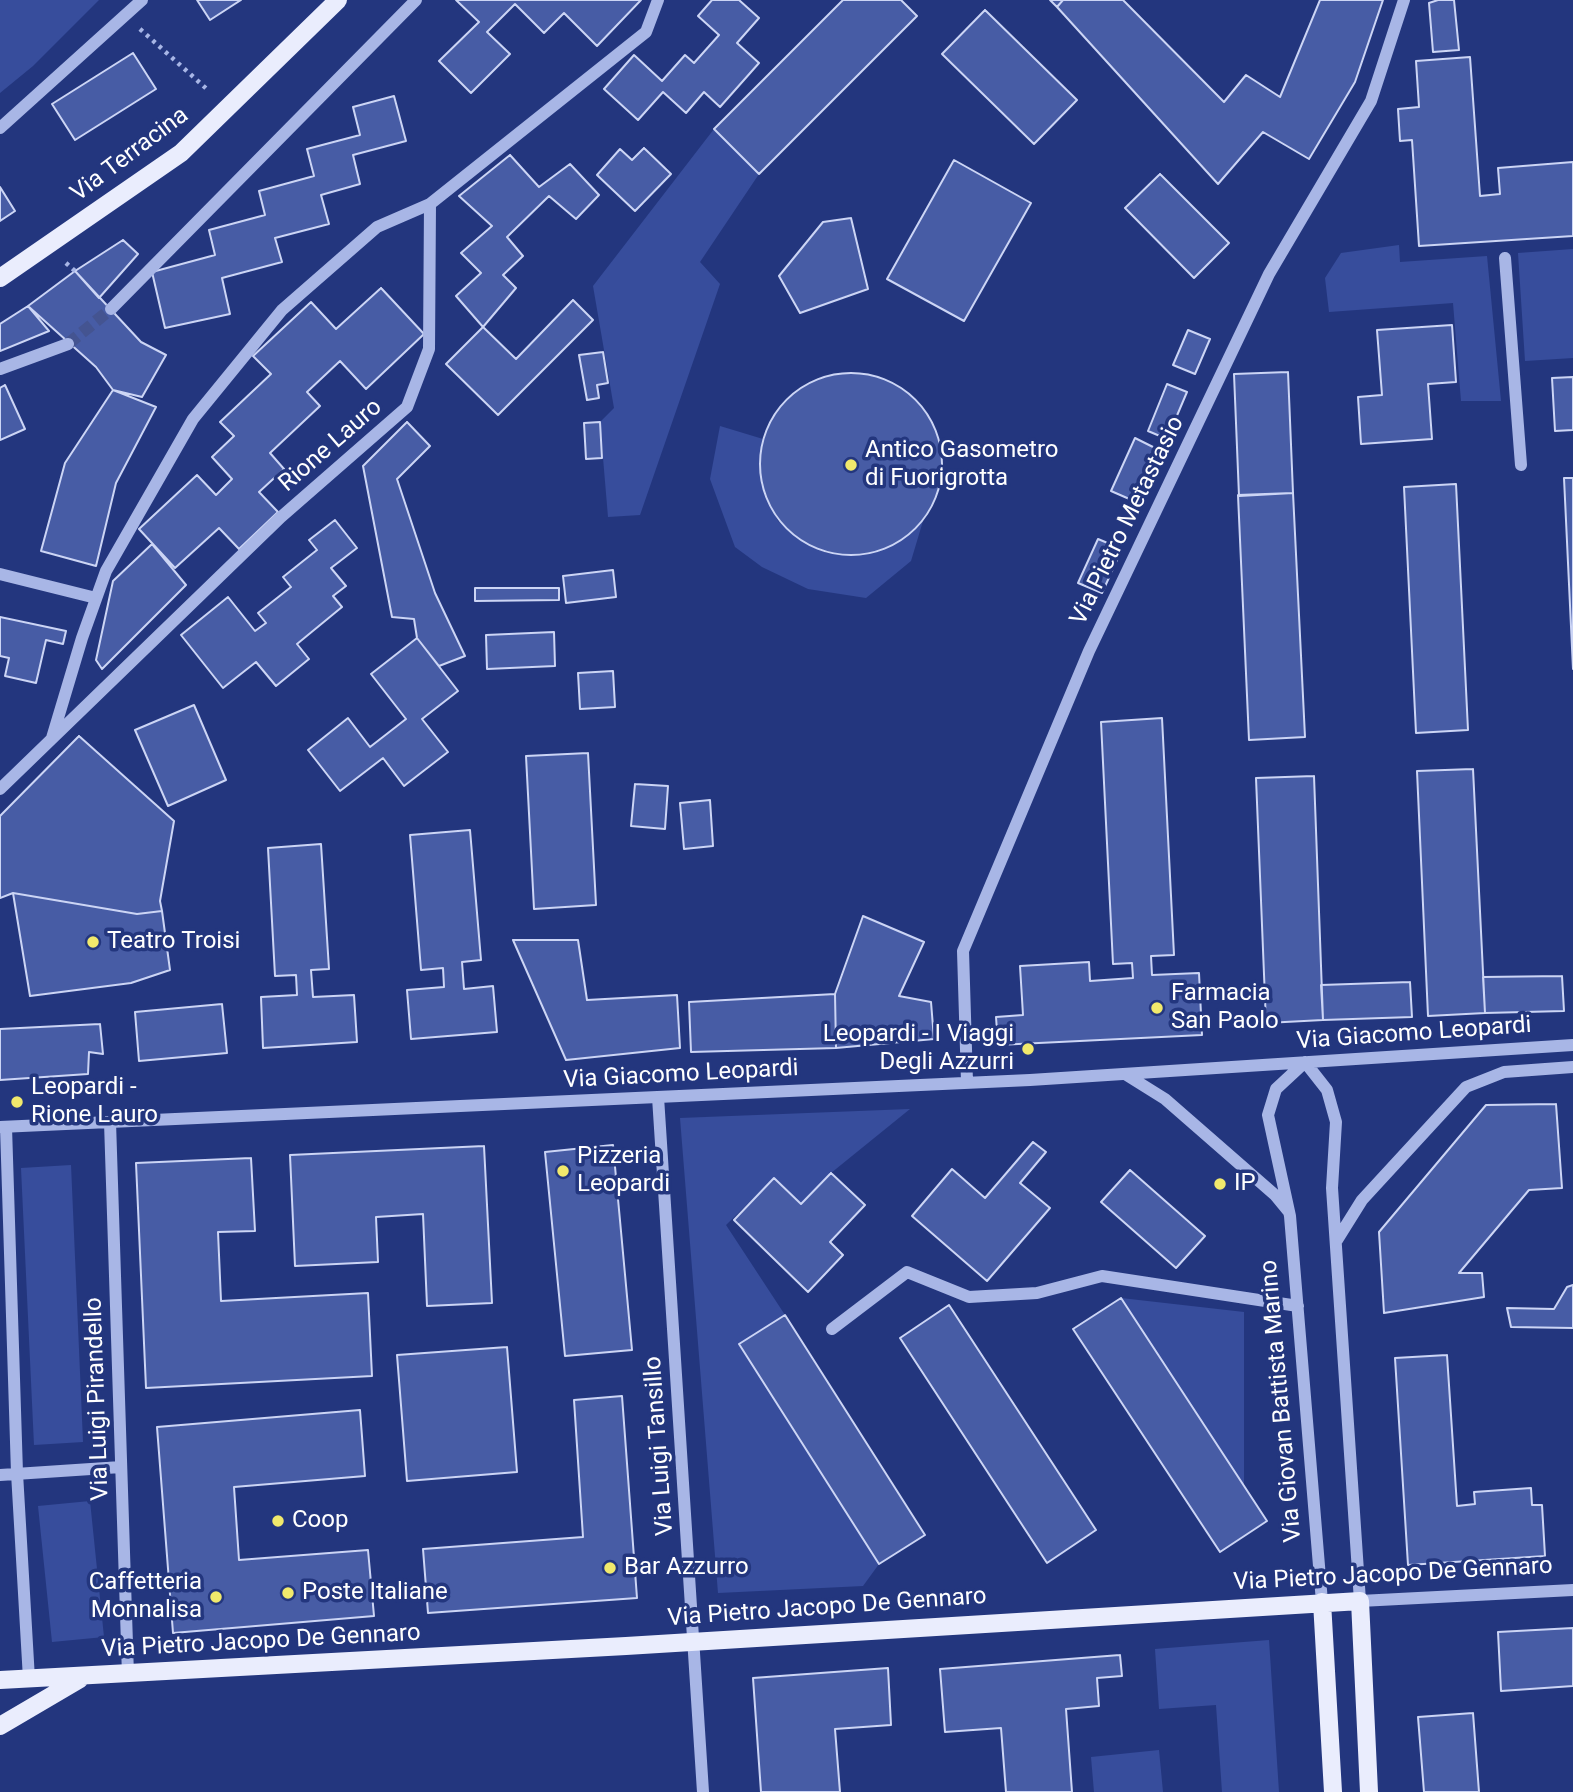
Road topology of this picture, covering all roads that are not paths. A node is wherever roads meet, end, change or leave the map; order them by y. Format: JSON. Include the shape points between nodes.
{"nodes":[{"id":1,"x":142,"y":0,"type":"edge"},
{"id":2,"x":338,"y":0,"type":"edge"},
{"id":3,"x":416,"y":0,"type":"edge"},
{"id":4,"x":658,"y":0,"type":"edge"},
{"id":5,"x":1404,"y":0,"type":"edge"},
{"id":6,"x":0,"y":128,"type":"edge"},
{"id":7,"x":430,"y":204,"type":"junction"},
{"id":8,"x":1504,"y":258,"type":"dead end"},
{"id":9,"x":0,"y":278,"type":"edge"},
{"id":10,"x":111,"y":309,"type":"tunnel mouth"},
{"id":11,"x":68,"y":344,"type":"tunnel mouth"},
{"id":12,"x":0,"y":369,"type":"edge"},
{"id":13,"x":1521,"y":465,"type":"dead end"},
{"id":14,"x":0,"y":574,"type":"edge"},
{"id":15,"x":96,"y":598,"type":"junction"},
{"id":16,"x":52,"y":738,"type":"junction"},
{"id":17,"x":0,"y":789,"type":"edge"},
{"id":18,"x":1573,"y":1045,"type":"edge"},
{"id":19,"x":1305,"y":1062,"type":"junction"},
{"id":20,"x":1573,"y":1067,"type":"edge"},
{"id":21,"x":1125,"y":1074,"type":"junction"},
{"id":22,"x":967,"y":1082,"type":"junction"},
{"id":23,"x":658,"y":1097,"type":"junction"},
{"id":24,"x":110,"y":1122,"type":"junction"},
{"id":25,"x":3,"y":1127,"type":"edge"},
{"id":26,"x":1290,"y":1216,"type":"junction"},
{"id":27,"x":1336,"y":1240,"type":"junction"},
{"id":28,"x":1298,"y":1306,"type":"junction"},
{"id":29,"x":832,"y":1329,"type":"dead end"},
{"id":30,"x":121,"y":1467,"type":"junction"},
{"id":31,"x":17,"y":1473,"type":"junction"},
{"id":32,"x":0,"y":1475,"type":"edge"},
{"id":33,"x":1573,"y":1590,"type":"edge"},
{"id":34,"x":1360,"y":1601,"type":"junction"},
{"id":35,"x":1322,"y":1602,"type":"junction"},
{"id":36,"x":694,"y":1640,"type":"junction"},
{"id":37,"x":128,"y":1675,"type":"junction"},
{"id":38,"x":83,"y":1677,"type":"junction"},
{"id":39,"x":29,"y":1679,"type":"junction"},
{"id":40,"x":0,"y":1680,"type":"edge"},
{"id":41,"x":0,"y":1726,"type":"edge"},
{"id":42,"x":703,"y":1792,"type":"edge"},
{"id":43,"x":1333,"y":1792,"type":"edge"},
{"id":44,"x":1369,"y":1792,"type":"edge"}],
"edges":[{"from":1,"to":6,"type":"street"},
{"from":2,"to":9,"type":"main road","name":"Via Terracina","via":[[181,153]]},
{"from":3,"to":10,"type":"street"},
{"from":4,"to":7,"type":"street","via":[[646,32]]},
{"from":5,"to":22,"type":"street","name":"Via Pietro Metastasio","via":[[1371,101],[1269,274],[1089,651],[963,951]]},
{"from":7,"to":15,"type":"street","via":[[377,228],[282,310],[193,419],[106,571]]},
{"from":7,"to":16,"type":"street","name":"Rione Lauro","via":[[429,349],[407,407],[281,517]]},
{"from":8,"to":13,"type":"street"},
{"from":11,"to":12,"type":"street"},
{"from":14,"to":15,"type":"street"},
{"from":15,"to":16,"type":"street"},
{"from":16,"to":17,"type":"street","name":"Rione Lauro"},
{"from":18,"to":19,"type":"street","name":"Via Giacomo Leopardi"},
{"from":19,"to":21,"type":"street","name":"Via Giacomo Leopardi"},
{"from":19,"to":26,"type":"street","name":"Via Giovan Battista Marino","via":[[1276,1089],[1268,1115]]},
{"from":19,"to":27,"type":"street","via":[[1326,1090],[1335,1112],[1332,1188]]},
{"from":20,"to":27,"type":"street","name":"Via Giacomo Leopardi","via":[[1483,1078],[1457,1095],[1362,1200]]},
{"from":21,"to":22,"type":"street","name":"Via Giacomo Leopardi"},
{"from":21,"to":26,"type":"street","via":[[1175,1108],[1275,1195]]},
{"from":22,"to":23,"type":"street","name":"Via Giacomo Leopardi"},
{"from":23,"to":24,"type":"street","name":"Via Giacomo Leopardi"},
{"from":23,"to":36,"type":"street","name":"Via Luigi Tansillo"},
{"from":24,"to":25,"type":"street","name":"Via Giacomo Leopardi"},
{"from":24,"to":30,"type":"street","name":"Via Luigi Pirandello"},
{"from":25,"to":31,"type":"street"},
{"from":26,"to":28,"type":"street","name":"Via Giovan Battista Marino"},
{"from":27,"to":34,"type":"street"},
{"from":28,"to":29,"type":"street","via":[[1102,1276],[1037,1293],[969,1297],[907,1272]]},
{"from":28,"to":35,"type":"street","name":"Via Giovan Battista Marino"},
{"from":30,"to":31,"type":"street"},
{"from":30,"to":37,"type":"street","name":"Via Luigi Pirandello"},
{"from":31,"to":32,"type":"street"},
{"from":31,"to":39,"type":"street"},
{"from":33,"to":34,"type":"street","name":"Via Pietro Jacopo De Gennaro"},
{"from":34,"to":35,"type":"main road","name":"Via Pietro Jacopo De Gennaro"},
{"from":34,"to":44,"type":"main road"},
{"from":35,"to":36,"type":"main road","name":"Via Pietro Jacopo De Gennaro"},
{"from":35,"to":43,"type":"main road","name":"Via Giovan Battista Marino"},
{"from":36,"to":37,"type":"main road","name":"Via Pietro Jacopo De Gennaro"},
{"from":36,"to":42,"type":"street","name":"Via Luigi Tansillo"},
{"from":37,"to":38,"type":"main road","name":"Via Pietro Jacopo De Gennaro"},
{"from":38,"to":39,"type":"main road","name":"Via Pietro Jacopo De Gennaro"},
{"from":38,"to":41,"type":"main road"},
{"from":39,"to":40,"type":"main road","name":"Via Pietro Jacopo De Gennaro"}]}
